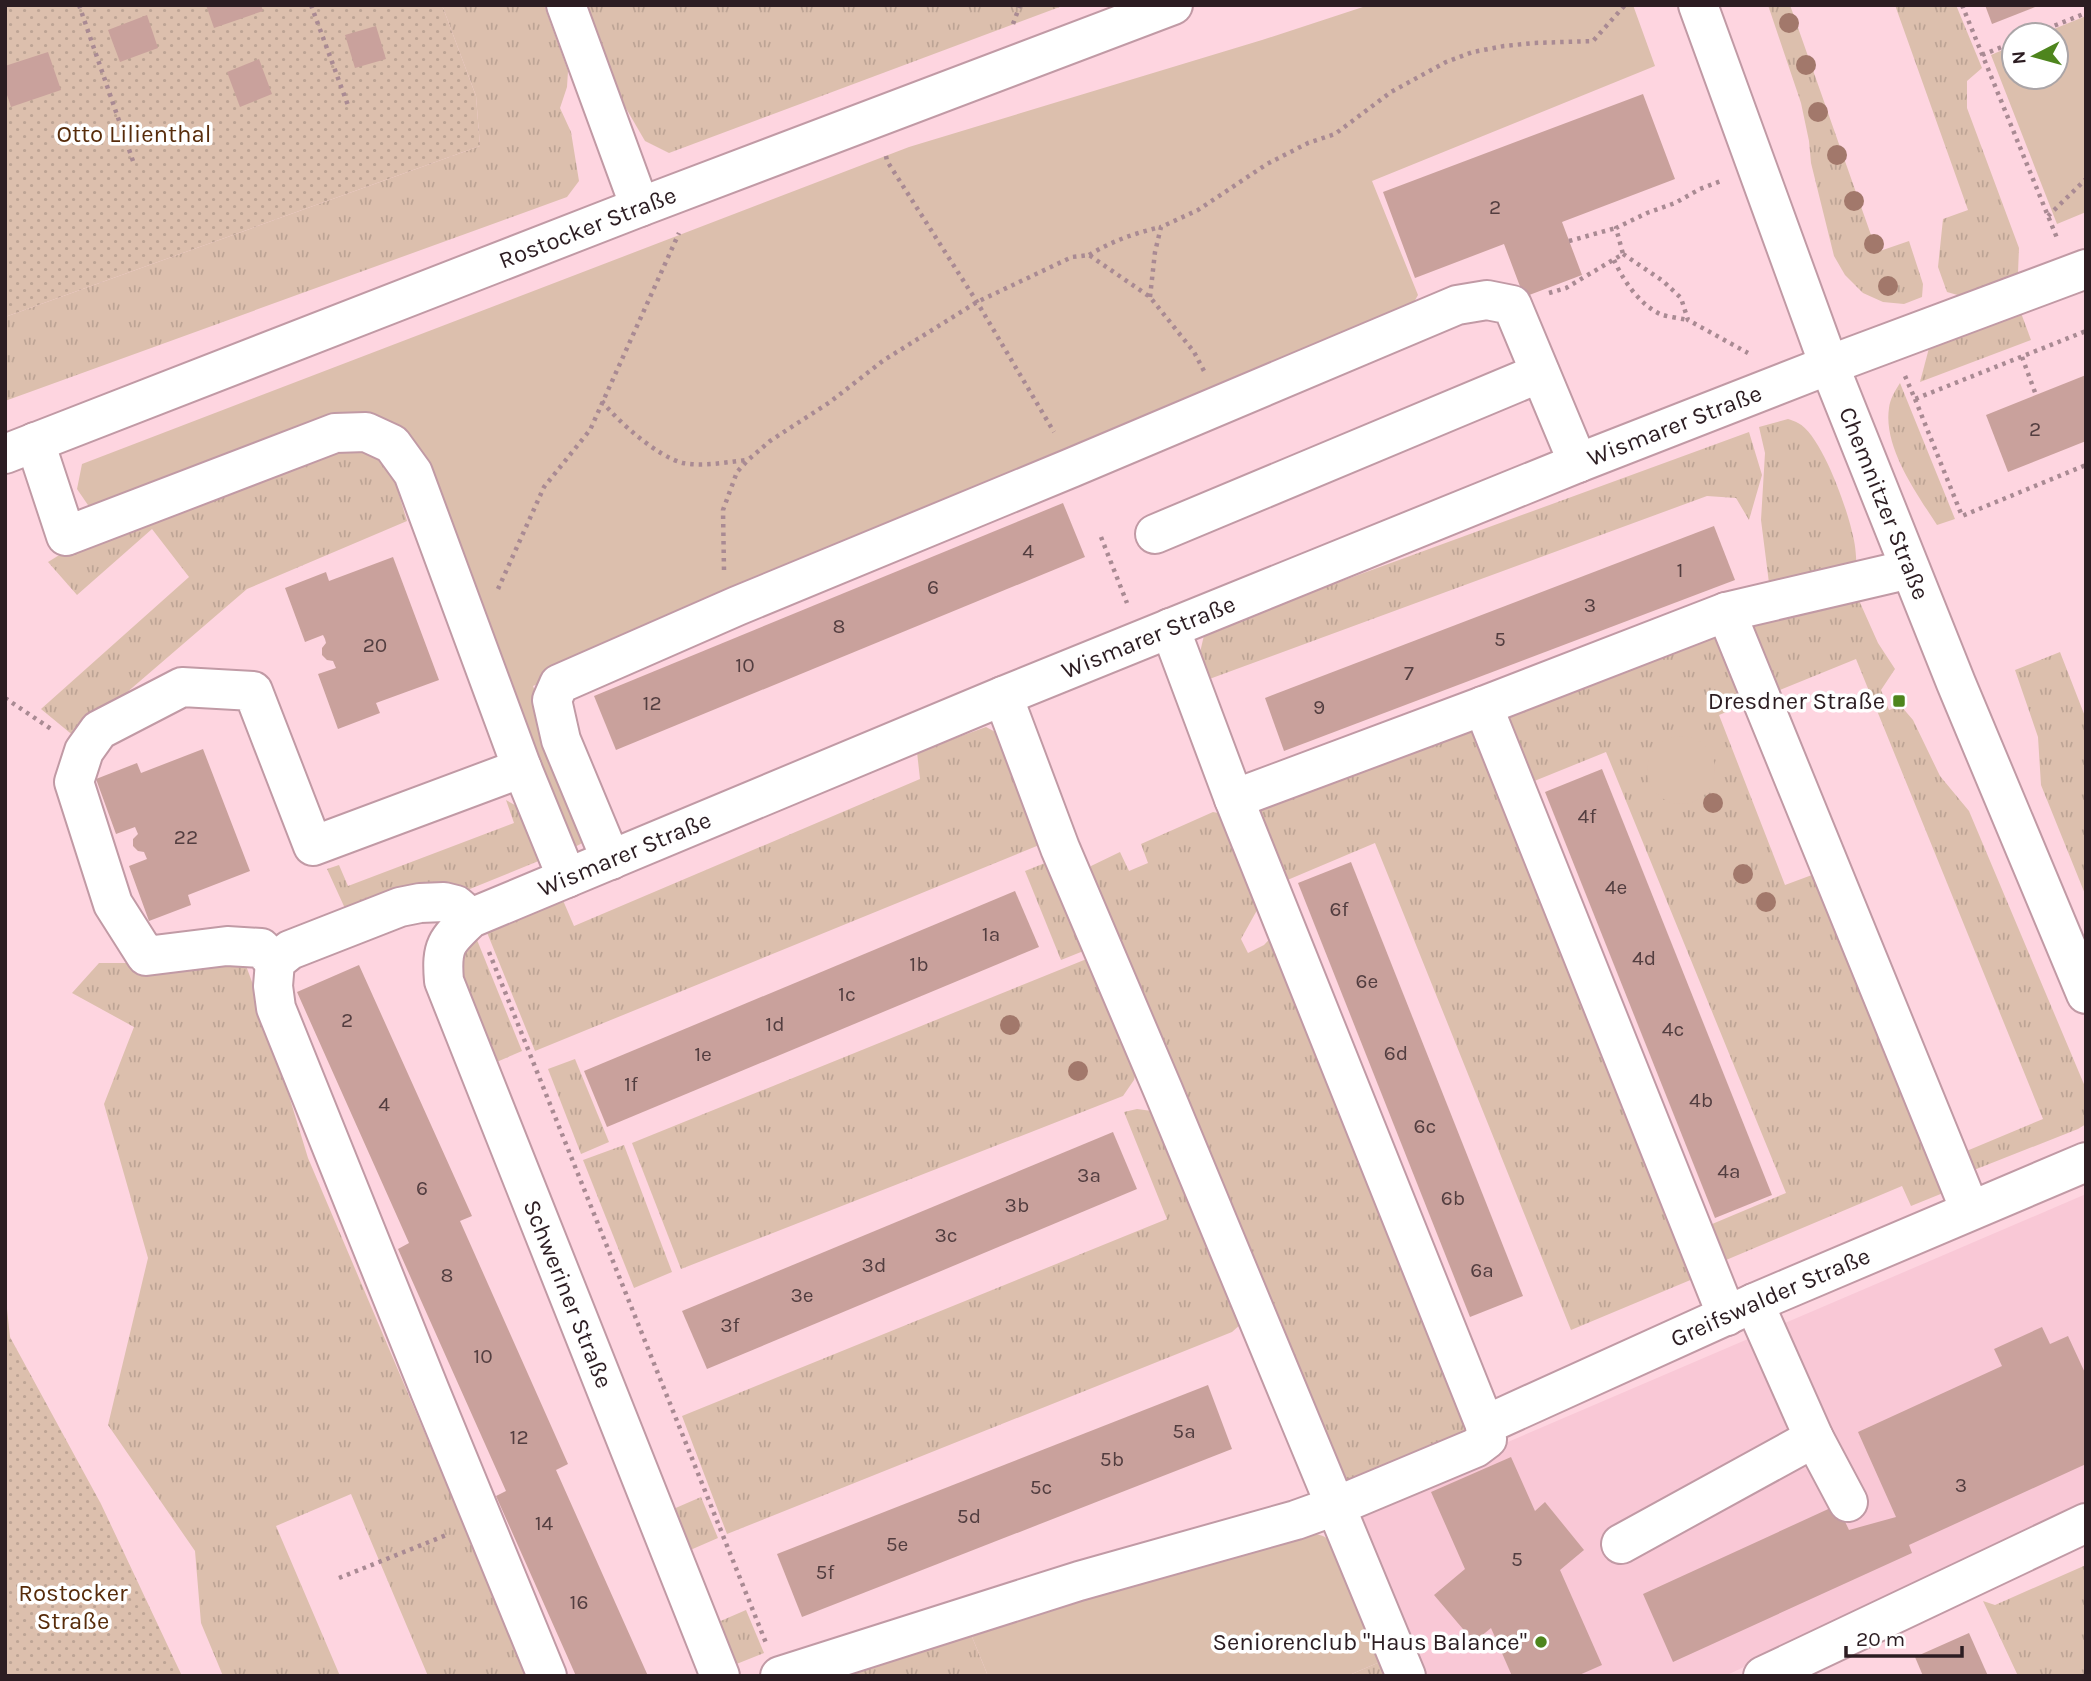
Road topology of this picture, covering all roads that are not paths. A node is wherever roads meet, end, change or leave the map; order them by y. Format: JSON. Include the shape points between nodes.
{"nodes":[{"id":1,"x":566,"y":5,"type":"edge"},
{"id":2,"x":1172,"y":5,"type":"edge"},
{"id":3,"x":1698,"y":5,"type":"edge"},
{"id":4,"x":640,"y":207,"type":"junction"},
{"id":5,"x":2079,"y":272,"type":"edge"},
{"id":6,"x":1829,"y":365,"type":"junction"},
{"id":7,"x":1540,"y":373,"type":"junction"},
{"id":8,"x":20,"y":448,"type":"edge"},
{"id":9,"x":1578,"y":463,"type":"junction"},
{"id":10,"x":1155,"y":534,"type":"dead end"},
{"id":11,"x":1910,"y":569,"type":"junction"},
{"id":12,"x":1726,"y":612,"type":"junction"},
{"id":13,"x":1156,"y":634,"type":"junction"},
{"id":14,"x":1003,"y":696,"type":"junction"},
{"id":15,"x":1483,"y":706,"type":"junction"},
{"id":16,"x":522,"y":768,"type":"junction"},
{"id":17,"x":1234,"y":799,"type":"junction"},
{"id":18,"x":611,"y":860,"type":"junction"},
{"id":19,"x":567,"y":878,"type":"junction"},
{"id":20,"x":471,"y":918,"type":"junction"},
{"id":21,"x":275,"y":962,"type":"junction"},
{"id":22,"x":2086,"y":994,"type":"edge"},
{"id":23,"x":2086,"y":1162,"type":"edge"},
{"id":24,"x":1970,"y":1210,"type":"junction"},
{"id":25,"x":1740,"y":1309,"type":"junction"},
{"id":26,"x":1480,"y":1436,"type":"junction"},
{"id":27,"x":1814,"y":1438,"type":"junction"},
{"id":28,"x":1847,"y":1502,"type":"dead end"},
{"id":29,"x":1335,"y":1506,"type":"junction"},
{"id":30,"x":2086,"y":1523,"type":"edge"},
{"id":31,"x":1621,"y":1544,"type":"dead end"},
{"id":32,"x":547,"y":1676,"type":"edge"},
{"id":33,"x":720,"y":1676,"type":"edge"},
{"id":34,"x":780,"y":1676,"type":"edge"},
{"id":35,"x":1406,"y":1676,"type":"edge"},
{"id":36,"x":1763,"y":1676,"type":"edge"}],
"edges":[{"from":1,"to":4,"type":"street"},
{"from":2,"to":4,"type":"street","name":"Rostocker Straße"},
{"from":3,"to":6,"type":"street","name":"Chemnitzer Straße"},
{"from":4,"to":8,"type":"street","name":"Rostocker Straße"},
{"from":5,"to":6,"type":"street"},
{"from":6,"to":9,"type":"street","name":"Wismarer Straße"},
{"from":6,"to":11,"type":"street","name":"Chemnitzer Straße"},
{"from":7,"to":9,"type":"street"},
{"from":7,"to":10,"type":"street"},
{"from":7,"to":18,"type":"street","via":[[1512,305],[1487,300],[1457,305],[559,684],[552,700],[561,740]]},
{"from":8,"to":16,"type":"street","via":[[66,536],[335,433],[366,432],[392,444],[413,473]]},
{"from":9,"to":13,"type":"street","name":"Wismarer Straße"},
{"from":11,"to":12,"type":"street"},
{"from":11,"to":22,"type":"street","name":"Chemnitzer Straße"},
{"from":12,"to":15,"type":"street"},
{"from":12,"to":24,"type":"street"},
{"from":13,"to":14,"type":"street","name":"Wismarer Straße"},
{"from":13,"to":17,"type":"street"},
{"from":14,"to":18,"type":"street","name":"Wismarer Straße"},
{"from":14,"to":29,"type":"street","via":[[1060,848]]},
{"from":15,"to":17,"type":"street"},
{"from":15,"to":25,"type":"street"},
{"from":16,"to":19,"type":"street"},
{"from":16,"to":21,"type":"street","via":[[313,846],[253,691],[182,687],[99,730],[84,751],[74,782],[113,904],[146,956],[250,947],[261,948]]},
{"from":17,"to":26,"type":"street"},
{"from":18,"to":19,"type":"street","name":"Wismarer Straße"},
{"from":19,"to":20,"type":"street","name":"Wismarer Straße"},
{"from":20,"to":21,"type":"street","via":[[456,905],[444,902],[400,907],[290,950]]},
{"from":20,"to":33,"type":"street","name":"Schweriner Straße","via":[[450,937],[442,960],[444,981]]},
{"from":21,"to":32,"type":"street","via":[[276,1008]]},
{"from":23,"to":24,"type":"street","name":"Greifswalder Straße"},
{"from":24,"to":25,"type":"street","name":"Greifswalder Straße"},
{"from":25,"to":26,"type":"street","name":"Greifswalder Straße"},
{"from":25,"to":27,"type":"street"},
{"from":26,"to":29,"type":"street","name":"Greifswalder Straße"},
{"from":27,"to":28,"type":"street"},
{"from":27,"to":31,"type":"street"},
{"from":29,"to":34,"type":"street","name":"Greifswalder Straße"},
{"from":29,"to":35,"type":"street"},
{"from":30,"to":36,"type":"street"}]}
